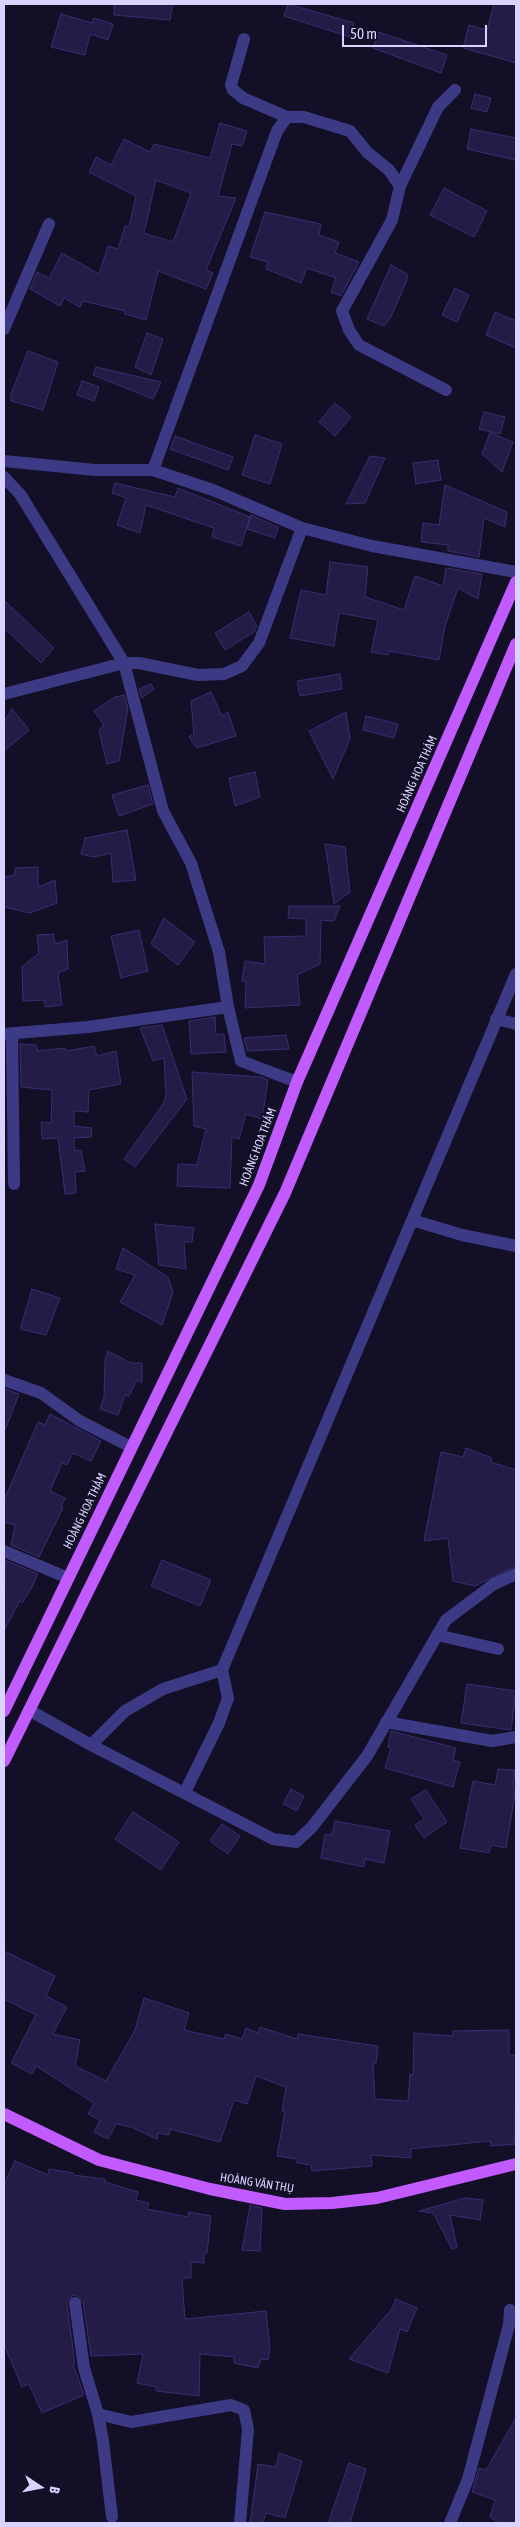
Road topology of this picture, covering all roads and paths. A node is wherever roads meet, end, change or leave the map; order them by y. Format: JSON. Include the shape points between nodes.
{"nodes":[{"id":1,"x":244,"y":39,"type":"dead end"},
{"id":2,"x":455,"y":90,"type":"dead end"},
{"id":3,"x":288,"y":117,"type":"junction"},
{"id":4,"x":400,"y":186,"type":"junction"},
{"id":5,"x":49,"y":224,"type":"dead end"},
{"id":6,"x":4,"y":329,"type":"edge"},
{"id":7,"x":446,"y":390,"type":"dead end"},
{"id":8,"x":4,"y":461,"type":"edge"},
{"id":9,"x":153,"y":470,"type":"junction"},
{"id":10,"x":4,"y":477,"type":"edge"},
{"id":11,"x":302,"y":528,"type":"junction"},
{"id":12,"x":516,"y":572,"type":"edge"},
{"id":13,"x":516,"y":582,"type":"edge"},
{"id":14,"x":516,"y":644,"type":"edge"},
{"id":15,"x":124,"y":663,"type":"junction"},
{"id":16,"x":4,"y":694,"type":"edge"},
{"id":17,"x":516,"y":974,"type":"edge"},
{"id":18,"x":228,"y":1007,"type":"junction"},
{"id":19,"x":496,"y":1019,"type":"junction"},
{"id":20,"x":516,"y":1024,"type":"edge"},
{"id":21,"x":8,"y":1034,"type":"edge"},
{"id":22,"x":297,"y":1082,"type":"junction"},
{"id":23,"x":14,"y":1184,"type":"dead end"},
{"id":24,"x":412,"y":1220,"type":"junction"},
{"id":25,"x":516,"y":1246,"type":"edge"},
{"id":26,"x":4,"y":1380,"type":"edge"},
{"id":27,"x":131,"y":1447,"type":"junction"},
{"id":28,"x":4,"y":1551,"type":"edge"},
{"id":29,"x":516,"y":1574,"type":"edge"},
{"id":30,"x":68,"y":1578,"type":"junction"},
{"id":31,"x":437,"y":1635,"type":"junction"},
{"id":32,"x":498,"y":1650,"type":"dead end"},
{"id":33,"x":222,"y":1670,"type":"junction"},
{"id":34,"x":6,"y":1706,"type":"edge"},
{"id":35,"x":29,"y":1710,"type":"junction"},
{"id":36,"x":386,"y":1722,"type":"junction"},
{"id":37,"x":516,"y":1737,"type":"edge"},
{"id":38,"x":91,"y":1745,"type":"junction"},
{"id":39,"x":4,"y":1762,"type":"edge"},
{"id":40,"x":185,"y":1792,"type":"junction"},
{"id":41,"x":4,"y":2114,"type":"edge"},
{"id":42,"x":516,"y":2164,"type":"edge"},
{"id":43,"x":75,"y":2303,"type":"dead end"},
{"id":44,"x":510,"y":2310,"type":"dead end"},
{"id":45,"x":98,"y":2414,"type":"junction"},
{"id":46,"x":112,"y":2517,"type":"dead end"},
{"id":47,"x":240,"y":2523,"type":"edge"},
{"id":48,"x":450,"y":2523,"type":"edge"}],
"edges":[{"from":1,"to":3,"type":"street","via":[[231,85],[233,90],[243,98]]},
{"from":2,"to":4,"type":"street","via":[[438,107]]},
{"from":3,"to":4,"type":"street","via":[[304,117],[350,131],[367,152],[389,170]]},
{"from":3,"to":9,"type":"street","via":[[277,131]]},
{"from":4,"to":7,"type":"street","via":[[392,220],[342,311],[349,330],[360,344]]},
{"from":5,"to":6,"type":"street"},
{"from":8,"to":9,"type":"street","via":[[95,470]]},
{"from":9,"to":11,"type":"street","via":[[213,490]]},
{"from":10,"to":15,"type":"street","via":[[20,494]]},
{"from":11,"to":12,"type":"street","via":[[382,548]]},
{"from":11,"to":15,"type":"street","via":[[259,643],[242,666],[224,674],[198,675]]},
{"from":13,"to":22,"type":"main road","name":"HOÀNG HOA THÁM"},
{"from":14,"to":35,"type":"main road","via":[[285,1193]]},
{"from":15,"to":16,"type":"street"},
{"from":15,"to":18,"type":"street","via":[[163,812],[191,863],[219,952]]},
{"from":17,"to":19,"type":"street"},
{"from":18,"to":21,"type":"street","via":[[88,1027]]},
{"from":18,"to":22,"type":"street","via":[[242,1061]]},
{"from":19,"to":20,"type":"street"},
{"from":19,"to":24,"type":"street"},
{"from":21,"to":23,"type":"street"},
{"from":22,"to":27,"type":"main road","name":"HOÀNG HOA THÁM","via":[[259,1185]]},
{"from":24,"to":25,"type":"street"},
{"from":24,"to":33,"type":"street"},
{"from":26,"to":27,"type":"street","via":[[41,1393],[80,1421]]},
{"from":27,"to":30,"type":"main road","name":"HOÀNG HOA THÁM"},
{"from":28,"to":30,"type":"street"},
{"from":29,"to":31,"type":"street","via":[[470,1600],[446,1620]]},
{"from":30,"to":34,"type":"main road","name":"HOÀNG HOA THÁM"},
{"from":31,"to":32,"type":"street"},
{"from":31,"to":36,"type":"street"},
{"from":33,"to":38,"type":"street","via":[[163,1689],[132,1706]]},
{"from":33,"to":40,"type":"street","via":[[228,1698]]},
{"from":34,"to":35,"type":"main road"},
{"from":35,"to":38,"type":"street"},
{"from":35,"to":39,"type":"main road"},
{"from":36,"to":37,"type":"street","via":[[492,1741]]},
{"from":36,"to":40,"type":"street","via":[[367,1756],[312,1827],[296,1842],[273,1839]]},
{"from":38,"to":40,"type":"street"},
{"from":41,"to":42,"type":"main road","name":"HOÀNG VĂN THỤ","via":[[98,2160],[210,2189],[286,2204],[377,2198]]},
{"from":43,"to":45,"type":"street","via":[[84,2368]]},
{"from":44,"to":48,"type":"street","via":[[510,2325],[468,2479]]},
{"from":45,"to":46,"type":"street"},
{"from":45,"to":47,"type":"street","via":[[130,2422],[231,2405],[244,2410],[248,2429]]}]}
